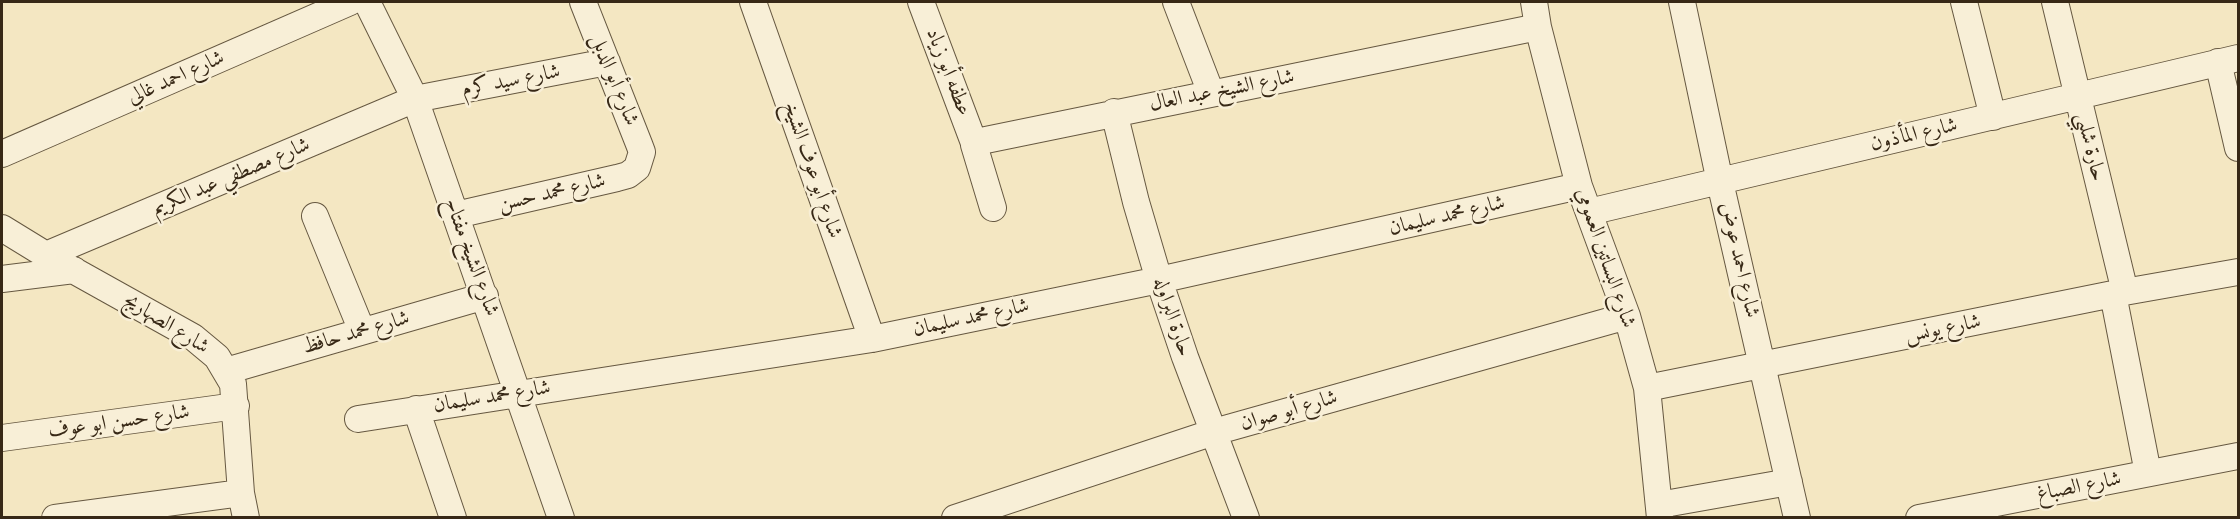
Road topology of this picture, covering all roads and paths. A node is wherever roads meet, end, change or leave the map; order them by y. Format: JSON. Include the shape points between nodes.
{"nodes":[{"id":1,"x":350,"y":2,"type":"edge"},
{"id":2,"x":367,"y":2,"type":"edge"},
{"id":3,"x":583,"y":2,"type":"edge"},
{"id":4,"x":753,"y":2,"type":"edge"},
{"id":5,"x":921,"y":2,"type":"edge"},
{"id":6,"x":1176,"y":2,"type":"edge"},
{"id":7,"x":1534,"y":2,"type":"edge"},
{"id":8,"x":1682,"y":2,"type":"edge"},
{"id":9,"x":1964,"y":2,"type":"edge"},
{"id":10,"x":2055,"y":2,"type":"edge"},
{"id":11,"x":1538,"y":27,"type":"junction"},
{"id":12,"x":2228,"y":60,"type":"edge"},
{"id":13,"x":607,"y":63,"type":"junction"},
{"id":14,"x":1211,"y":93,"type":"junction"},
{"id":15,"x":2078,"y":96,"type":"junction"},
{"id":16,"x":415,"y":99,"type":"junction"},
{"id":17,"x":1114,"y":112,"type":"junction"},
{"id":18,"x":1993,"y":117,"type":"junction"},
{"id":19,"x":974,"y":143,"type":"junction"},
{"id":20,"x":2238,"y":148,"type":"edge"},
{"id":21,"x":2,"y":154,"type":"edge"},
{"id":22,"x":641,"y":160,"type":"joint"},
{"id":23,"x":1720,"y":182,"type":"junction"},
{"id":24,"x":1579,"y":186,"type":"junction"},
{"id":25,"x":993,"y":208,"type":"dead end"},
{"id":26,"x":1589,"y":212,"type":"junction"},
{"id":27,"x":456,"y":215,"type":"junction"},
{"id":28,"x":315,"y":216,"type":"dead end"},
{"id":29,"x":2,"y":228,"type":"edge"},
{"id":30,"x":46,"y":255,"type":"junction"},
{"id":31,"x":74,"y":270,"type":"junction"},
{"id":32,"x":2238,"y":272,"type":"edge"},
{"id":33,"x":2,"y":279,"type":"edge"},
{"id":34,"x":1159,"y":280,"type":"junction"},
{"id":35,"x":2119,"y":293,"type":"junction"},
{"id":36,"x":485,"y":296,"type":"junction"},
{"id":37,"x":1627,"y":316,"type":"junction"},
{"id":38,"x":362,"y":331,"type":"junction"},
{"id":39,"x":872,"y":339,"type":"junction"},
{"id":40,"x":1764,"y":365,"type":"junction"},
{"id":41,"x":226,"y":371,"type":"junction"},
{"id":42,"x":1647,"y":388,"type":"junction"},
{"id":43,"x":518,"y":393,"type":"junction"},
{"id":44,"x":236,"y":406,"type":"junction"},
{"id":45,"x":416,"y":410,"type":"junction"},
{"id":46,"x":358,"y":419,"type":"dead end"},
{"id":47,"x":1214,"y":432,"type":"junction"},
{"id":48,"x":2,"y":438,"type":"edge"},
{"id":49,"x":2238,"y":456,"type":"edge"},
{"id":50,"x":2148,"y":473,"type":"junction"},
{"id":51,"x":1789,"y":482,"type":"junction"},
{"id":52,"x":241,"y":493,"type":"junction"},
{"id":53,"x":1007,"y":510,"type":"edge"},
{"id":54,"x":1659,"y":511,"type":"edge"},
{"id":55,"x":55,"y":518,"type":"edge"},
{"id":56,"x":246,"y":518,"type":"edge"},
{"id":57,"x":453,"y":518,"type":"edge"},
{"id":58,"x":561,"y":518,"type":"edge"},
{"id":59,"x":955,"y":518,"type":"edge"},
{"id":60,"x":1246,"y":518,"type":"edge"},
{"id":61,"x":1797,"y":518,"type":"edge"},
{"id":62,"x":1919,"y":518,"type":"edge"}],
"edges":[{"from":1,"to":21,"type":"street","name":"شارع احمد غالي"},
{"from":2,"to":16,"type":"street","name":"شارع الشيخ مفتاح"},
{"from":3,"to":13,"type":"street","name":"شارع أبو الدبل"},
{"from":4,"to":39,"type":"street","name":"شارع أبو عوف الشيخ"},
{"from":5,"to":19,"type":"street","name":"عطفه أبو زياد"},
{"from":6,"to":14,"type":"street"},
{"from":7,"to":11,"type":"street","name":"شارع البساتين العمومي"},
{"from":8,"to":23,"type":"street","name":"شارع احمد عوض"},
{"from":9,"to":18,"type":"street"},
{"from":10,"to":15,"type":"street","name":"حارة شلبي"},
{"from":11,"to":14,"type":"street","name":"شارع الشيخ عبد العال"},
{"from":11,"to":24,"type":"street","name":"شارع البساتين العمومي"},
{"from":12,"to":15,"type":"street","name":"شارع المأذون"},
{"from":12,"to":20,"type":"street"},
{"from":13,"to":16,"type":"street","name":"شارع سيد كرم"},
{"from":13,"to":22,"type":"street","name":"شارع أبو الدبل","via":[[642,152]]},
{"from":14,"to":17,"type":"street","name":"شارع الشيخ عبد العال"},
{"from":15,"to":18,"type":"street","name":"شارع المأذون"},
{"from":15,"to":35,"type":"street","name":"حارة شلبي"},
{"from":16,"to":27,"type":"street","name":"شارع الشيخ مفتاح"},
{"from":16,"to":30,"type":"street","name":"شارع مصطفي عبد الكريم"},
{"from":17,"to":19,"type":"street","name":"شارع الشيخ عبد العال"},
{"from":17,"to":34,"type":"street","name":"حارة البراوله"},
{"from":18,"to":23,"type":"street","name":"شارع المأذون"},
{"from":19,"to":25,"type":"street"},
{"from":22,"to":27,"type":"street","name":"شارع محمد حسن","via":[[628,175]]},
{"from":23,"to":26,"type":"street","name":"شارع المأذون"},
{"from":23,"to":40,"type":"street","name":"شارع احمد عوض"},
{"from":24,"to":26,"type":"street","name":"شارع البساتين العمومي"},
{"from":24,"to":34,"type":"street","name":"شارع محمد سليمان"},
{"from":26,"to":37,"type":"street","name":"شارع البساتين العمومي"},
{"from":27,"to":36,"type":"street","name":"شارع الشيخ مفتاح"},
{"from":28,"to":38,"type":"street"},
{"from":29,"to":30,"type":"street","name":"شارع الصهاريج"},
{"from":30,"to":31,"type":"street","name":"شارع الصهاريج"},
{"from":31,"to":33,"type":"street"},
{"from":31,"to":41,"type":"street","name":"شارع الصهاريج","via":[[193,337],[217,357]]},
{"from":32,"to":35,"type":"street","name":"شارع يونس"},
{"from":34,"to":39,"type":"street","name":"شارع محمد سليمان"},
{"from":34,"to":47,"type":"street","name":"حارة البراوله"},
{"from":35,"to":40,"type":"street","name":"شارع يونس"},
{"from":35,"to":50,"type":"street","name":"حارة شلبي"},
{"from":36,"to":38,"type":"street","name":"شارع محمد حافظ"},
{"from":36,"to":43,"type":"street","name":"شارع الشيخ مفتاح"},
{"from":37,"to":42,"type":"street","name":"شارع البساتين العمومي"},
{"from":37,"to":47,"type":"street","name":"شارع أبو صوان"},
{"from":38,"to":41,"type":"street","name":"شارع محمد حافظ"},
{"from":39,"to":43,"type":"street","name":"شارع محمد سليمان"},
{"from":40,"to":42,"type":"street","name":"شارع يونس"},
{"from":40,"to":51,"type":"street","name":"شارع احمد عوض"},
{"from":41,"to":44,"type":"street","name":"شارع الصهاريج","via":[[233,384]]},
{"from":42,"to":54,"type":"street","name":"شارع البساتين العمومي"},
{"from":43,"to":45,"type":"street","name":"شارع محمد سليمان"},
{"from":43,"to":58,"type":"street","name":"شارع الشيخ مفتاح"},
{"from":44,"to":48,"type":"street","name":"شارع حسن ابو عوف"},
{"from":44,"to":52,"type":"street","name":"شارع الصهاريج"},
{"from":45,"to":46,"type":"street","name":"شارع محمد سليمان"},
{"from":45,"to":57,"type":"street"},
{"from":47,"to":53,"type":"street","name":"شارع أبو صوان"},
{"from":47,"to":60,"type":"street","name":"حارة البراوله"},
{"from":49,"to":50,"type":"street","name":"شارع الصباغ"},
{"from":50,"to":62,"type":"street","name":"شارع الصباغ"},
{"from":51,"to":54,"type":"street"},
{"from":51,"to":61,"type":"street","name":"شارع احمد عوض"},
{"from":52,"to":55,"type":"street"},
{"from":52,"to":56,"type":"street","name":"شارع الصهاريج"},
{"from":53,"to":59,"type":"street","name":"شارع أبو صوان"}]}
